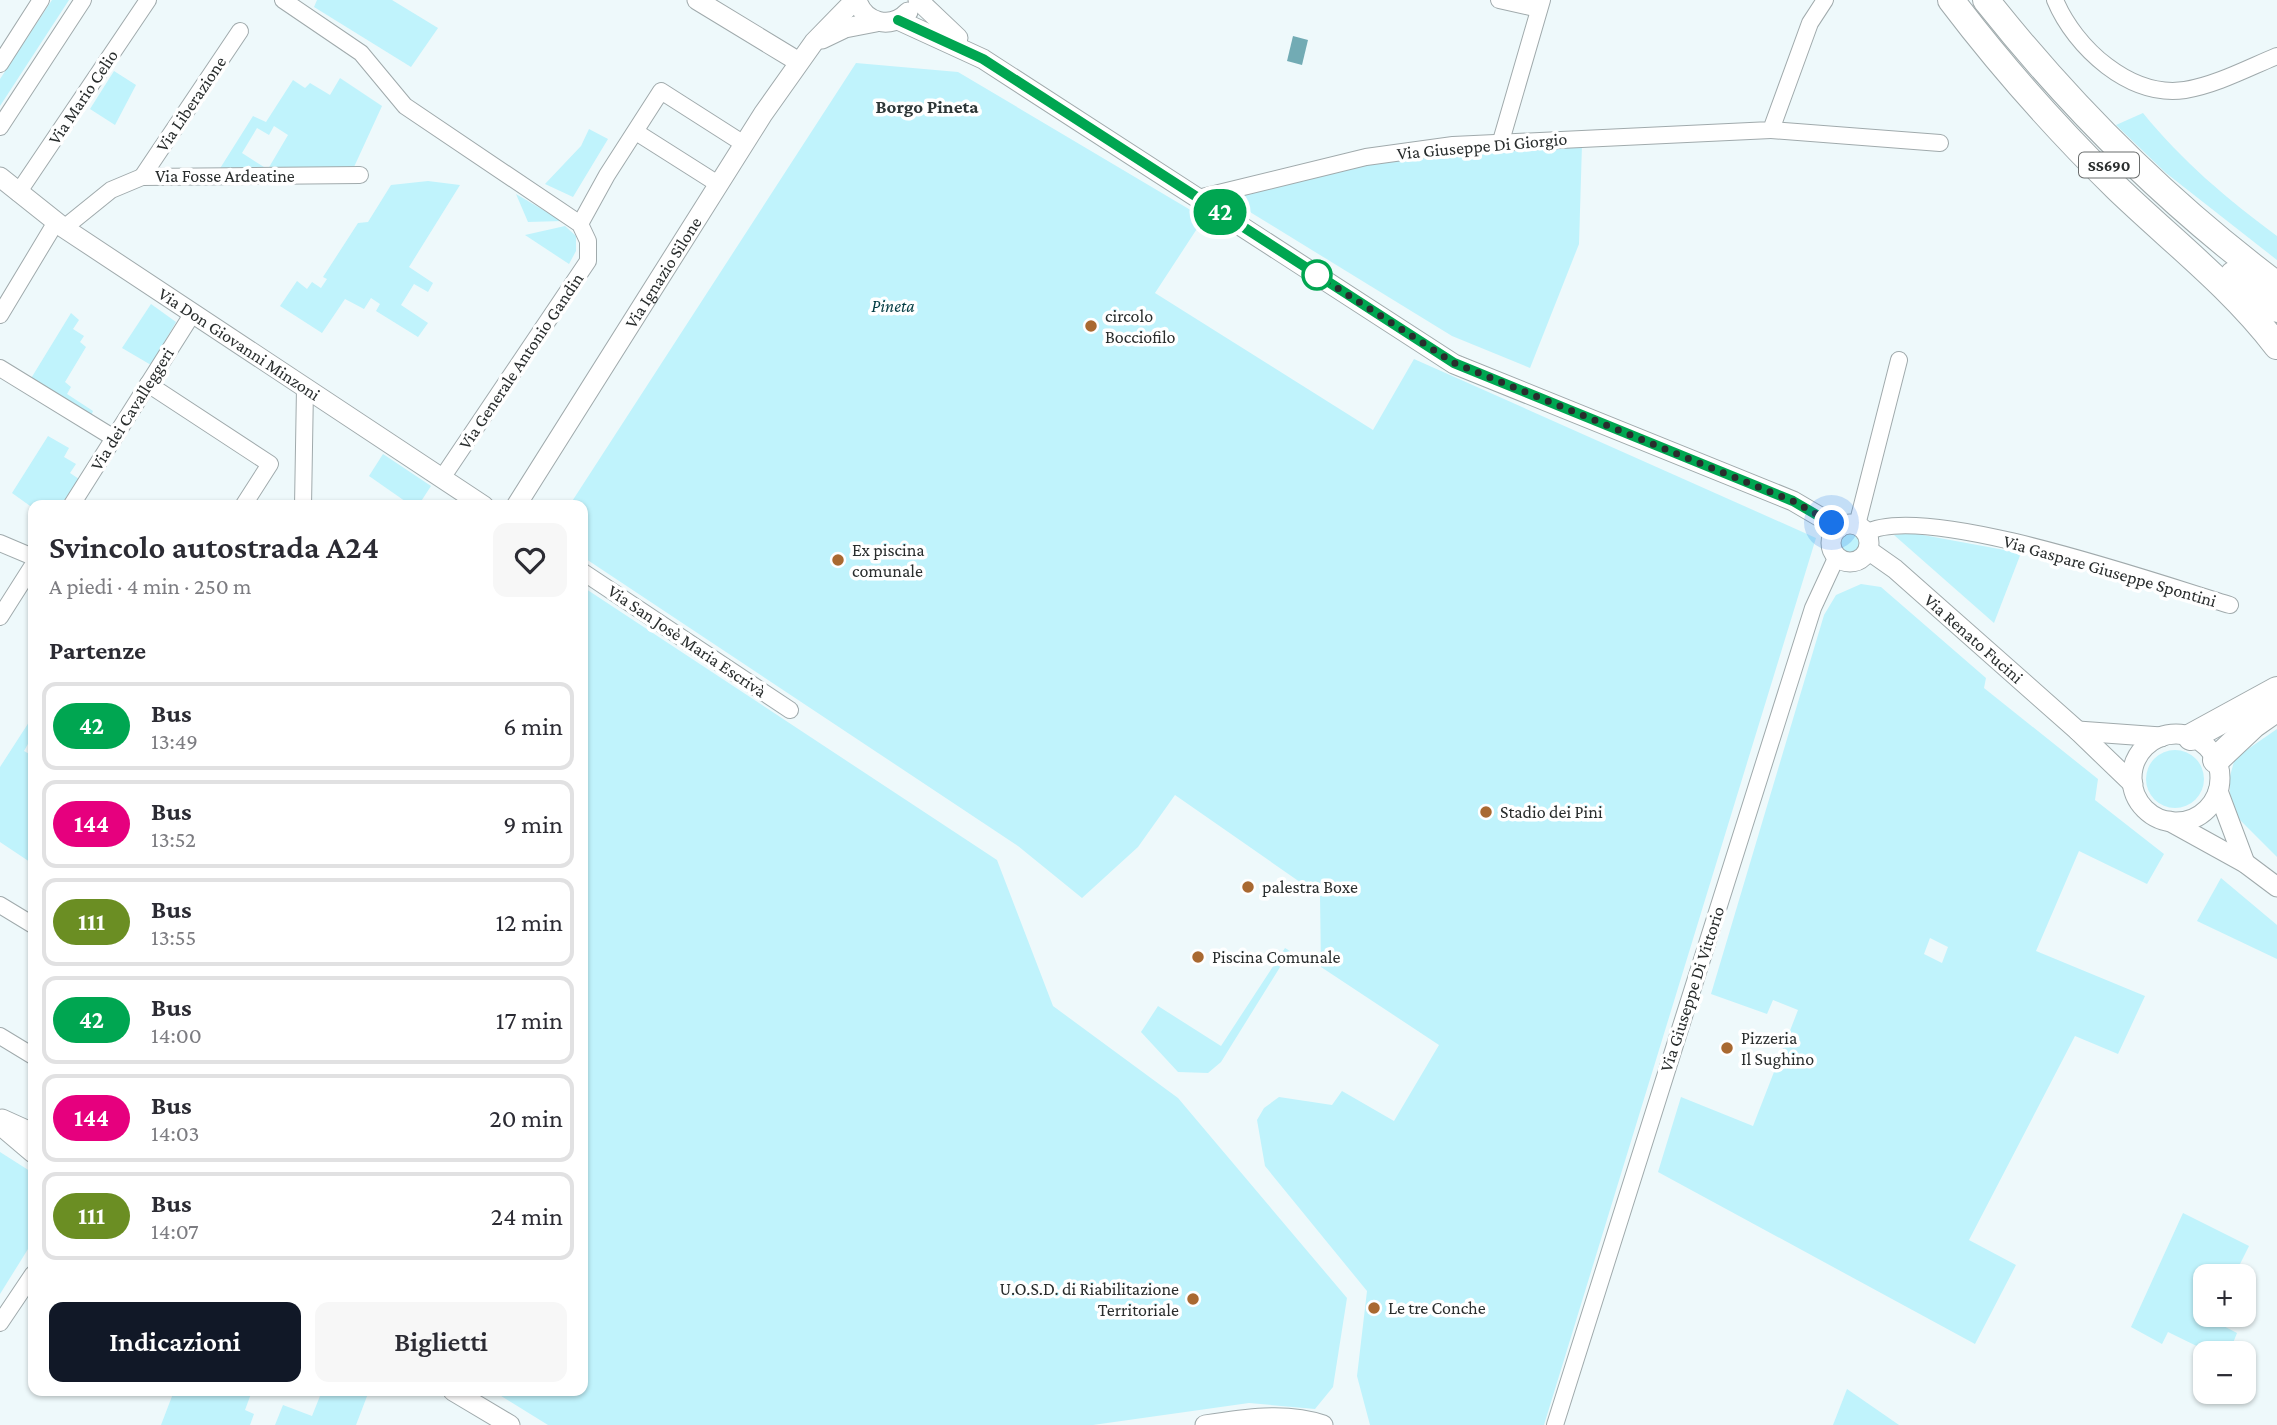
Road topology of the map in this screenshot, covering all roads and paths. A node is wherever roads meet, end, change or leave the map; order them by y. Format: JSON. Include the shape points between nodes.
{"nodes":[{"id":1,"x":41,"y":0,"type":"edge"},
{"id":2,"x":83,"y":0,"type":"edge"},
{"id":3,"x":148,"y":0,"type":"edge"},
{"id":4,"x":283,"y":0,"type":"edge"},
{"id":5,"x":697,"y":0,"type":"edge"},
{"id":6,"x":856,"y":0,"type":"edge"},
{"id":7,"x":916,"y":0,"type":"edge"},
{"id":8,"x":1499,"y":0,"type":"edge"},
{"id":9,"x":1825,"y":0,"type":"edge"},
{"id":10,"x":1951,"y":0,"type":"edge"},
{"id":11,"x":1962,"y":0,"type":"edge"},
{"id":12,"x":1986,"y":0,"type":"edge"},
{"id":13,"x":2055,"y":0,"type":"edge"},
{"id":14,"x":1541,"y":5,"type":"edge"},
{"id":15,"x":898,"y":20,"type":"junction"},
{"id":16,"x":876,"y":22,"type":"junction"},
{"id":17,"x":240,"y":31,"type":"dead end"},
{"id":18,"x":814,"y":42,"type":"junction"},
{"id":19,"x":2277,"y":56,"type":"edge"},
{"id":20,"x":983,"y":59,"type":"junction"},
{"id":21,"x":799,"y":62,"type":"junction"},
{"id":22,"x":0,"y":64,"type":"edge"},
{"id":23,"x":0,"y":127,"type":"edge"},
{"id":24,"x":1771,"y":130,"type":"junction"},
{"id":25,"x":636,"y":132,"type":"junction"},
{"id":26,"x":1502,"y":141,"type":"junction"},
{"id":27,"x":1940,"y":143,"type":"dead end"},
{"id":28,"x":744,"y":144,"type":"junction"},
{"id":29,"x":360,"y":175,"type":"dead end"},
{"id":30,"x":0,"y":177,"type":"edge"},
{"id":31,"x":142,"y":177,"type":"junction"},
{"id":32,"x":718,"y":184,"type":"junction"},
{"id":33,"x":18,"y":193,"type":"junction"},
{"id":34,"x":1198,"y":198,"type":"junction"},
{"id":35,"x":580,"y":224,"type":"junction"},
{"id":36,"x":60,"y":225,"type":"junction"},
{"id":37,"x":2273,"y":280,"type":"edge"},
{"id":38,"x":2277,"y":309,"type":"edge"},
{"id":39,"x":193,"y":313,"type":"junction"},
{"id":40,"x":0,"y":315,"type":"edge"},
{"id":41,"x":2277,"y":346,"type":"edge"},
{"id":42,"x":1899,"y":360,"type":"dead end"},
{"id":43,"x":0,"y":368,"type":"edge"},
{"id":44,"x":148,"y":384,"type":"junction"},
{"id":45,"x":305,"y":388,"type":"junction"},
{"id":46,"x":114,"y":438,"type":"junction"},
{"id":47,"x":442,"y":478,"type":"junction"},
{"id":48,"x":75,"y":500,"type":"edge"},
{"id":49,"x":247,"y":500,"type":"edge"},
{"id":50,"x":303,"y":500,"type":"edge"},
{"id":51,"x":475,"y":500,"type":"edge"},
{"id":52,"x":520,"y":500,"type":"edge"},
{"id":53,"x":1857,"y":534,"type":"junction"},
{"id":54,"x":0,"y":543,"type":"edge"},
{"id":55,"x":28,"y":555,"type":"edge"},
{"id":56,"x":1837,"y":556,"type":"junction"},
{"id":57,"x":28,"y":573,"type":"edge"},
{"id":58,"x":588,"y":575,"type":"edge"},
{"id":59,"x":2230,"y":605,"type":"dead end"},
{"id":60,"x":0,"y":617,"type":"edge"},
{"id":61,"x":2277,"y":690,"type":"edge"},
{"id":62,"x":2277,"y":708,"type":"edge"},
{"id":63,"x":790,"y":710,"type":"dead end"},
{"id":64,"x":2078,"y":731,"type":"junction"},
{"id":65,"x":2161,"y":737,"type":"junction"},
{"id":66,"x":2192,"y":737,"type":"junction"},
{"id":67,"x":2216,"y":760,"type":"junction"},
{"id":68,"x":2133,"y":784,"type":"junction"},
{"id":69,"x":2218,"y":791,"type":"junction"},
{"id":70,"x":2169,"y":821,"type":"junction"},
{"id":71,"x":2245,"y":863,"type":"junction"},
{"id":72,"x":2277,"y":887,"type":"edge"},
{"id":73,"x":0,"y":905,"type":"edge"},
{"id":74,"x":28,"y":922,"type":"edge"},
{"id":75,"x":0,"y":1035,"type":"edge"},
{"id":76,"x":28,"y":1049,"type":"edge"},
{"id":77,"x":0,"y":1118,"type":"edge"},
{"id":78,"x":0,"y":1125,"type":"edge"},
{"id":79,"x":28,"y":1131,"type":"edge"},
{"id":80,"x":28,"y":1149,"type":"edge"},
{"id":81,"x":28,"y":1280,"type":"edge"},
{"id":82,"x":0,"y":1324,"type":"edge"},
{"id":83,"x":461,"y":1396,"type":"edge"},
{"id":84,"x":510,"y":1425,"type":"edge"},
{"id":85,"x":1205,"y":1425,"type":"edge"},
{"id":86,"x":1323,"y":1425,"type":"edge"},
{"id":87,"x":1555,"y":1425,"type":"edge"}],
"edges":[{"from":1,"to":22,"type":"street"},
{"from":2,"to":23,"type":"street"},
{"from":3,"to":33,"type":"street","name":"Via Mario Celio"},
{"from":4,"to":35,"type":"street","via":[[361,53],[405,106]]},
{"from":5,"to":21,"type":"street"},
{"from":6,"to":16,"type":"street","via":[[863,13]]},
{"from":6,"to":18,"type":"street","name":"Via Ignazio Silone"},
{"from":7,"to":15,"type":"street"},
{"from":7,"to":20,"type":"street"},
{"from":8,"to":14,"type":"street"},
{"from":9,"to":24,"type":"street","via":[[1810,23]]},
{"from":10,"to":41,"type":"highway","via":[[2084,155],[2239,301]]},
{"from":11,"to":38,"type":"highway","number":"SS690","via":[[2024,76],[2117,173]]},
{"from":12,"to":37,"type":"highway","number":"SS690","via":[[2089,117],[2175,200]]},
{"from":13,"to":19,"type":"street","via":[[2090,50],[2140,85],[2169,91],[2193,88]]},
{"from":14,"to":26,"type":"street"},
{"from":15,"to":16,"type":"street","name":"Via Ignazio Silone"},
{"from":15,"to":20,"type":"street"},
{"from":16,"to":18,"type":"street","name":"Via Ignazio Silone","via":[[845,28]]},
{"from":17,"to":31,"type":"street","name":"Via Liberazione"},
{"from":18,"to":21,"type":"street","name":"Via Ignazio Silone"},
{"from":20,"to":34,"type":"street","name":"Via Renato Fucini"},
{"from":21,"to":28,"type":"street","name":"Via Ignazio Silone"},
{"from":24,"to":26,"type":"street","name":"Via Giuseppe Di Giorgio"},
{"from":24,"to":27,"type":"street","name":"Via Giuseppe Di Giorgio"},
{"from":25,"to":28,"type":"street","via":[[661,91]]},
{"from":25,"to":32,"type":"street"},
{"from":25,"to":35,"type":"street"},
{"from":26,"to":34,"type":"street","name":"Via Giuseppe Di Giorgio","via":[[1366,158]]},
{"from":28,"to":32,"type":"street","name":"Via Ignazio Silone"},
{"from":29,"to":31,"type":"street","name":"Via Fosse Ardeatine"},
{"from":30,"to":33,"type":"street","name":"Via Don Giovanni Minzoni"},
{"from":31,"to":36,"type":"street","name":"Via Fosse Ardeatine","via":[[111,190]]},
{"from":32,"to":52,"type":"street","name":"Via Ignazio Silone"},
{"from":33,"to":36,"type":"street","name":"Via Don Giovanni Minzoni"},
{"from":34,"to":53,"type":"street","name":"Via Renato Fucini","via":[[1454,363],[1793,501]]},
{"from":35,"to":47,"type":"street","name":"Via Generale Antonio Gandin","via":[[588,241],[588,261]]},
{"from":36,"to":39,"type":"street","name":"Via Don Giovanni Minzoni"},
{"from":36,"to":40,"type":"street","name":"Via Fosse Ardeatine"},
{"from":39,"to":44,"type":"street","name":"Via dei Cavalleggeri"},
{"from":39,"to":45,"type":"street","name":"Via Don Giovanni Minzoni"},
{"from":42,"to":53,"type":"street"},
{"from":43,"to":46,"type":"street"},
{"from":44,"to":46,"type":"street","name":"Via dei Cavalleggeri"},
{"from":44,"to":49,"type":"street","via":[[270,464]]},
{"from":45,"to":47,"type":"street","name":"Via Don Giovanni Minzoni"},
{"from":45,"to":50,"type":"street"},
{"from":46,"to":48,"type":"street","name":"Via dei Cavalleggeri"},
{"from":47,"to":51,"type":"street","name":"Via Don Giovanni Minzoni"},
{"from":53,"to":56,"type":"street","via":[[1832,539]]},
{"from":53,"to":56,"type":"street","via":[[1854,561]]},
{"from":53,"to":59,"type":"street","name":"Via Gaspare Giuseppe Spontini","via":[[1883,526],[1919,527],[2016,541]]},
{"from":53,"to":64,"type":"street","name":"Via Renato Fucini"},
{"from":54,"to":55,"type":"street"},
{"from":56,"to":87,"type":"street","name":"Via Giuseppe Di Vittorio","via":[[1813,608]]},
{"from":57,"to":60,"type":"street"},
{"from":58,"to":63,"type":"street","name":"Via San Josè Maria Escrivà"},
{"from":61,"to":66,"type":"highway"},
{"from":62,"to":67,"type":"highway"},
{"from":64,"to":65,"type":"street"},
{"from":64,"to":68,"type":"street","name":"Via Renato Fucini"},
{"from":65,"to":66,"type":"street"},
{"from":65,"to":68,"type":"street","via":[[2138,755]]},
{"from":66,"to":67,"type":"street"},
{"from":67,"to":69,"type":"street"},
{"from":68,"to":70,"type":"street","via":[[2145,809]]},
{"from":69,"to":70,"type":"street","via":[[2213,802],[2194,818]]},
{"from":69,"to":71,"type":"street"},
{"from":70,"to":71,"type":"street"},
{"from":71,"to":72,"type":"street"},
{"from":73,"to":74,"type":"street"},
{"from":75,"to":76,"type":"street"},
{"from":77,"to":79,"type":"street"},
{"from":78,"to":80,"type":"street"},
{"from":81,"to":82,"type":"street"},
{"from":83,"to":84,"type":"street"},
{"from":85,"to":86,"type":"street","via":[[1278,1418]]}]}
